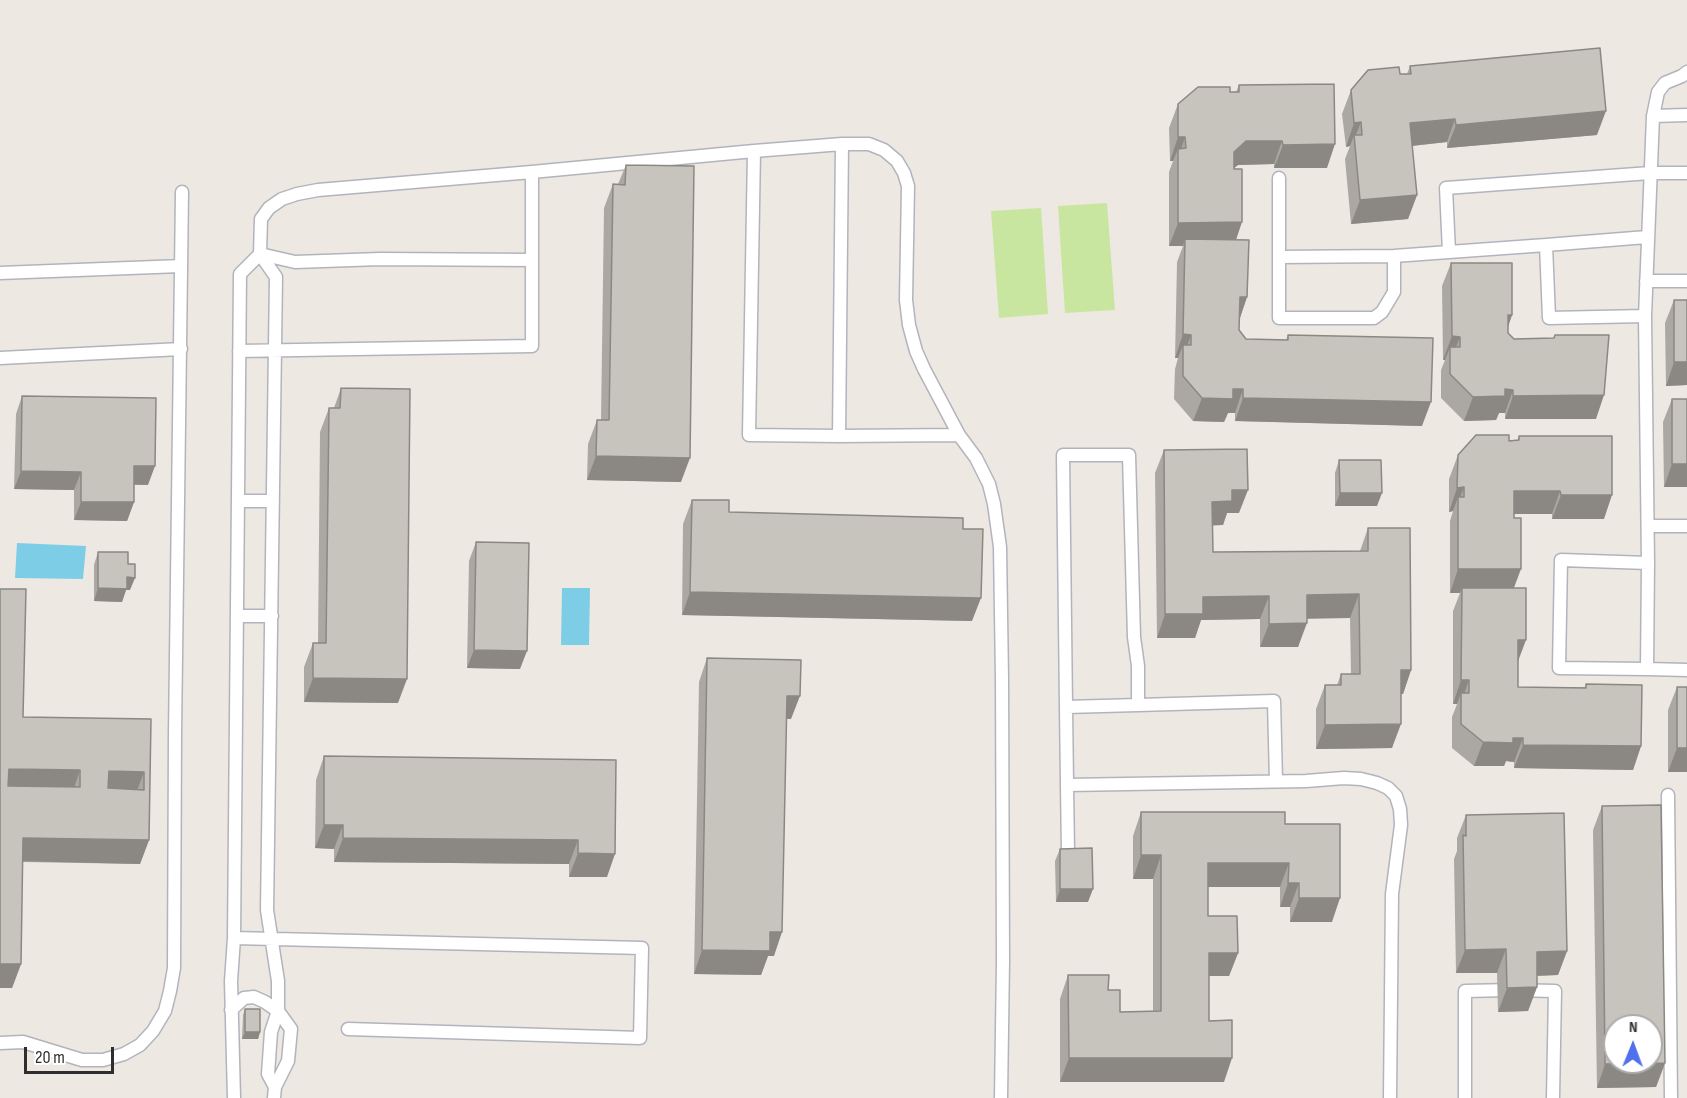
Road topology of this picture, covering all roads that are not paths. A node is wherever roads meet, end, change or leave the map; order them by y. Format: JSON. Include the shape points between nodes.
{"nodes":[{"id":1,"x":1685,"y":76,"type":"edge"},
{"id":2,"x":1687,"y":115,"type":"edge"},
{"id":3,"x":1653,"y":116,"type":"junction"},
{"id":4,"x":842,"y":144,"type":"junction"},
{"id":5,"x":754,"y":151,"type":"junction"},
{"id":6,"x":532,"y":172,"type":"junction"},
{"id":7,"x":1650,"y":173,"type":"junction"},
{"id":8,"x":1687,"y":173,"type":"edge"},
{"id":9,"x":1279,"y":178,"type":"dead end"},
{"id":10,"x":183,"y":192,"type":"dead end"},
{"id":11,"x":1647,"y":237,"type":"junction"},
{"id":12,"x":1546,"y":245,"type":"junction"},
{"id":13,"x":1449,"y":252,"type":"junction"},
{"id":14,"x":260,"y":254,"type":"junction"},
{"id":15,"x":1394,"y":256,"type":"junction"},
{"id":16,"x":1279,"y":257,"type":"junction"},
{"id":17,"x":532,"y":260,"type":"junction"},
{"id":18,"x":181,"y":266,"type":"junction"},
{"id":19,"x":0,"y":273,"type":"edge"},
{"id":20,"x":1646,"y":280,"type":"junction"},
{"id":21,"x":1687,"y":281,"type":"edge"},
{"id":22,"x":1645,"y":316,"type":"junction"},
{"id":23,"x":181,"y":349,"type":"junction"},
{"id":24,"x":275,"y":350,"type":"junction"},
{"id":25,"x":239,"y":351,"type":"junction"},
{"id":26,"x":0,"y":358,"type":"edge"},
{"id":27,"x":839,"y":435,"type":"junction"},
{"id":28,"x":959,"y":435,"type":"junction"},
{"id":29,"x":238,"y":501,"type":"junction"},
{"id":30,"x":273,"y":501,"type":"junction"},
{"id":31,"x":1648,"y":526,"type":"junction"},
{"id":32,"x":1687,"y":526,"type":"edge"},
{"id":33,"x":1648,"y":563,"type":"junction"},
{"id":34,"x":237,"y":615,"type":"junction"},
{"id":35,"x":272,"y":616,"type":"junction"},
{"id":36,"x":1647,"y":669,"type":"junction"},
{"id":37,"x":1687,"y":670,"type":"edge"},
{"id":38,"x":1138,"y":705,"type":"junction"},
{"id":39,"x":1066,"y":707,"type":"junction"},
{"id":40,"x":1276,"y":781,"type":"junction"},
{"id":41,"x":1067,"y":785,"type":"junction"},
{"id":42,"x":1668,"y":795,"type":"dead end"},
{"id":43,"x":1068,"y":854,"type":"edge"},
{"id":44,"x":234,"y":938,"type":"junction"},
{"id":45,"x":273,"y":939,"type":"junction"},
{"id":46,"x":231,"y":1010,"type":"junction"},
{"id":47,"x":278,"y":1011,"type":"junction"},
{"id":48,"x":348,"y":1029,"type":"dead end"},
{"id":49,"x":0,"y":1043,"type":"edge"},
{"id":50,"x":275,"y":1092,"type":"edge"},
{"id":51,"x":234,"y":1098,"type":"edge"},
{"id":52,"x":1001,"y":1098,"type":"edge"},
{"id":53,"x":1390,"y":1098,"type":"edge"},
{"id":54,"x":1465,"y":1098,"type":"edge"},
{"id":55,"x":1553,"y":1098,"type":"edge"},
{"id":56,"x":1671,"y":1098,"type":"edge"}],
"edges":[{"from":1,"to":3,"type":"lane","via":[[1665,83],[1658,92]]},
{"from":2,"to":3,"type":"lane"},
{"from":3,"to":7,"type":"lane"},
{"from":4,"to":5,"type":"lane"},
{"from":4,"to":27,"type":"lane"},
{"from":4,"to":28,"type":"lane","via":[[869,144],[884,150],[904,173],[908,186],[909,325],[924,369]]},
{"from":5,"to":6,"type":"lane"},
{"from":5,"to":27,"type":"lane","via":[[749,435]]},
{"from":6,"to":14,"type":"lane","via":[[297,194],[269,208],[261,219]]},
{"from":6,"to":17,"type":"lane"},
{"from":7,"to":8,"type":"lane"},
{"from":7,"to":11,"type":"lane"},
{"from":7,"to":13,"type":"lane","via":[[1446,188]]},
{"from":9,"to":16,"type":"lane"},
{"from":10,"to":18,"type":"lane"},
{"from":11,"to":12,"type":"lane"},
{"from":11,"to":20,"type":"lane"},
{"from":12,"to":13,"type":"lane"},
{"from":12,"to":22,"type":"lane","via":[[1549,318]]},
{"from":13,"to":15,"type":"lane"},
{"from":14,"to":17,"type":"lane","via":[[295,262]]},
{"from":14,"to":24,"type":"lane","via":[[276,277]]},
{"from":14,"to":25,"type":"lane","via":[[240,274]]},
{"from":15,"to":16,"type":"lane"},
{"from":15,"to":16,"type":"lane","via":[[1394,292],[1374,318],[1279,318]]},
{"from":17,"to":24,"type":"lane","via":[[531,346]]},
{"from":18,"to":19,"type":"lane"},
{"from":18,"to":23,"type":"lane"},
{"from":20,"to":21,"type":"lane"},
{"from":20,"to":22,"type":"lane"},
{"from":22,"to":31,"type":"lane"},
{"from":23,"to":26,"type":"lane"},
{"from":23,"to":49,"type":"lane","via":[[174,968],[165,1011],[140,1045],[103,1060],[82,1060],[23,1042]]},
{"from":24,"to":25,"type":"lane"},
{"from":24,"to":30,"type":"lane"},
{"from":25,"to":29,"type":"lane"},
{"from":27,"to":28,"type":"lane"},
{"from":28,"to":52,"type":"lane","via":[[989,483],[1000,547]]},
{"from":29,"to":30,"type":"lane"},
{"from":29,"to":34,"type":"lane"},
{"from":30,"to":35,"type":"lane"},
{"from":31,"to":32,"type":"lane"},
{"from":31,"to":33,"type":"lane"},
{"from":33,"to":36,"type":"lane"},
{"from":33,"to":36,"type":"lane","via":[[1561,560],[1559,668]]},
{"from":34,"to":35,"type":"lane"},
{"from":34,"to":44,"type":"lane"},
{"from":35,"to":45,"type":"lane","via":[[267,910]]},
{"from":36,"to":37,"type":"lane"},
{"from":38,"to":39,"type":"lane"},
{"from":38,"to":39,"type":"lane","via":[[1129,454],[1063,455]]},
{"from":38,"to":40,"type":"lane","via":[[1274,701]]},
{"from":39,"to":41,"type":"lane"},
{"from":40,"to":41,"type":"lane"},
{"from":40,"to":53,"type":"lane","via":[[1361,779],[1389,788],[1396,796],[1401,825],[1392,894]]},
{"from":41,"to":43,"type":"lane"},
{"from":42,"to":56,"type":"lane"},
{"from":44,"to":45,"type":"lane"},
{"from":44,"to":46,"type":"lane"},
{"from":45,"to":47,"type":"lane"},
{"from":45,"to":48,"type":"lane","via":[[642,948],[640,1038]]},
{"from":46,"to":47,"type":"lane","via":[[244,998],[254,997]]},
{"from":46,"to":51,"type":"lane"},
{"from":47,"to":50,"type":"lane","via":[[271,1032],[268,1074]]},
{"from":47,"to":50,"type":"lane","via":[[291,1029],[288,1061]]},
{"from":54,"to":55,"type":"lane","via":[[1465,991],[1511,990],[1555,991]]}]}
